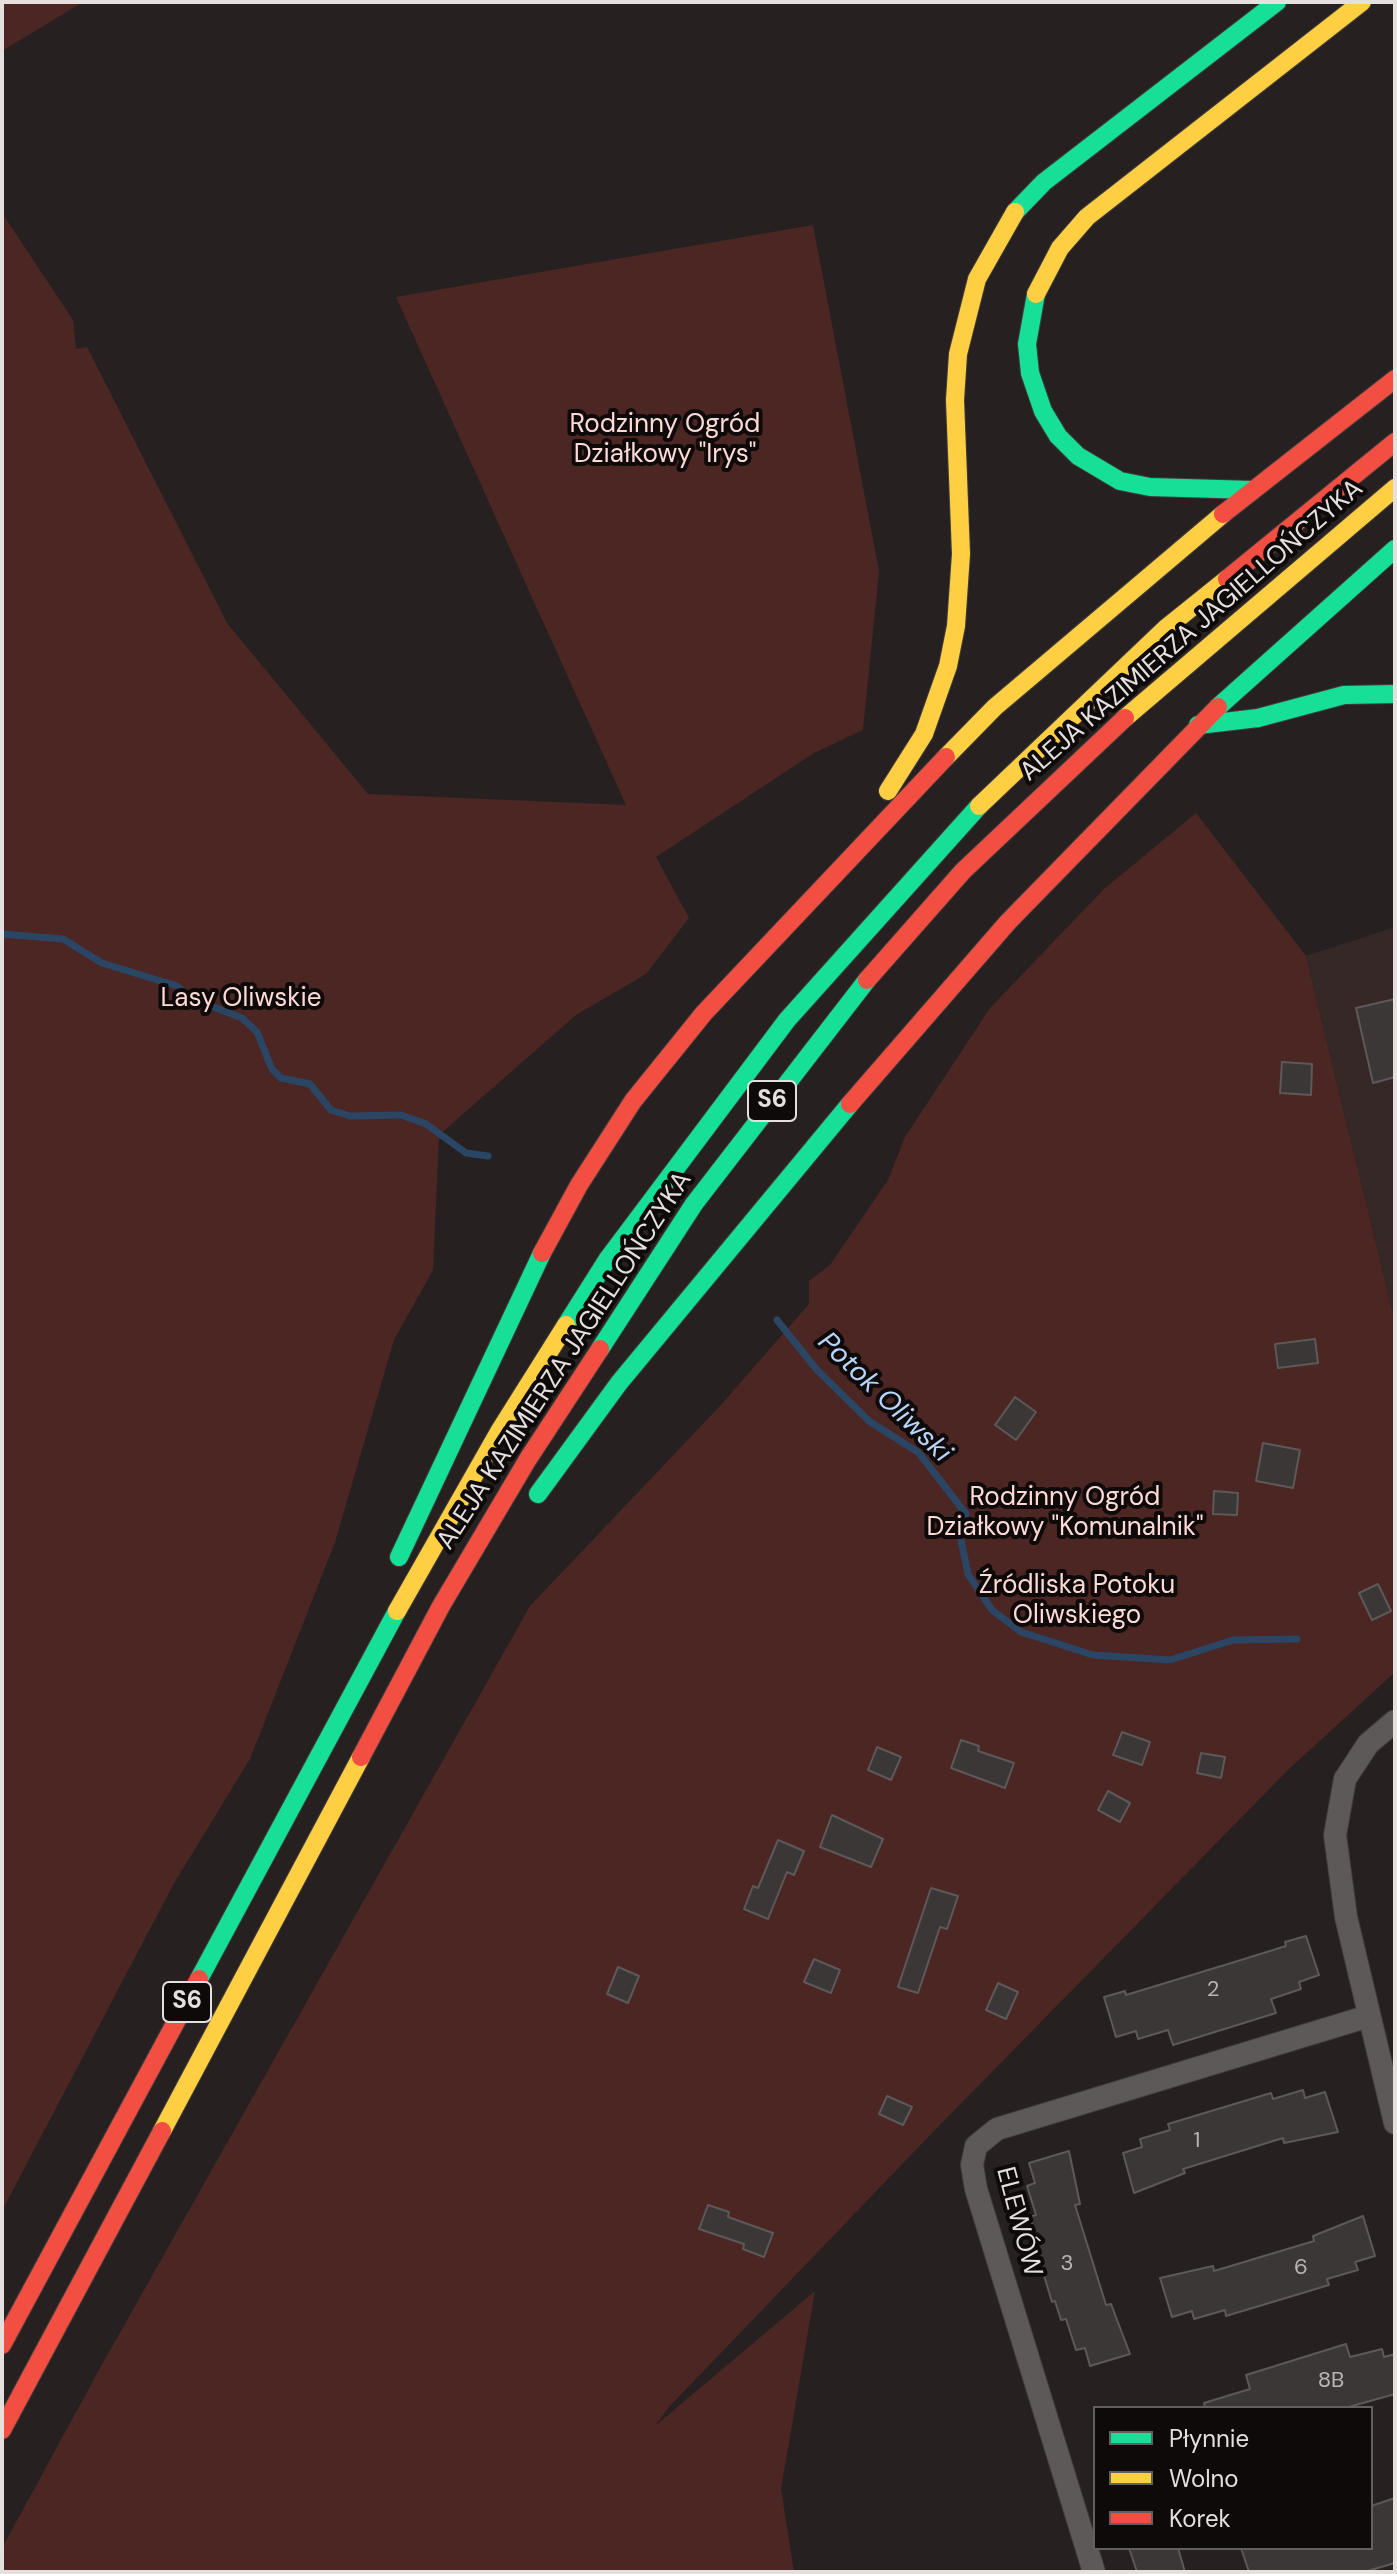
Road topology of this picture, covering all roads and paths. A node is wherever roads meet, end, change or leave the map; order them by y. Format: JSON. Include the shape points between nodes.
{"nodes":[{"id":1,"x":1277,"y":2,"type":"edge"},
{"id":2,"x":1362,"y":2,"type":"edge"},
{"id":3,"x":1395,"y":379,"type":"edge"},
{"id":4,"x":1395,"y":442,"type":"edge"},
{"id":5,"x":1395,"y":488,"type":"edge"},
{"id":6,"x":1252,"y":490,"type":"junction"},
{"id":7,"x":1395,"y":549,"type":"edge"},
{"id":8,"x":1395,"y":694,"type":"edge"},
{"id":9,"x":1198,"y":725,"type":"junction"},
{"id":10,"x":844,"y":861,"type":"junction"},
{"id":11,"x":530,"y":1506,"type":"dead end"},
{"id":12,"x":392,"y":1574,"type":"dead end"},
{"id":13,"x":379,"y":1603,"type":"dead end"},
{"id":14,"x":370,"y":1659,"type":"junction"},
{"id":15,"x":1395,"y":1721,"type":"edge"},
{"id":16,"x":348,"y":1824,"type":"dead end"},
{"id":17,"x":314,"y":1846,"type":"junction"},
{"id":18,"x":1369,"y":2016,"type":"junction"},
{"id":19,"x":1395,"y":2123,"type":"edge"},
{"id":20,"x":2,"y":2345,"type":"edge"},
{"id":21,"x":2,"y":2430,"type":"edge"},
{"id":22,"x":1094,"y":2572,"type":"edge"}],
"edges":[{"from":1,"to":10,"type":"highway","via":[[1044,182],[1014,214],[982,268],[958,354],[961,554],[948,666],[924,734],[846,846]]},
{"from":2,"to":6,"type":"highway","via":[[1087,217],[1060,248],[1040,282],[1031,312],[1030,373],[1043,411],[1078,456],[1120,481],[1150,487]]},
{"from":3,"to":6,"type":"highway"},
{"from":4,"to":14,"type":"highway","name":"ALEJA KAZIMIERZA JAGIELLOŃCZYKA","number":"S6","via":[[1099,689],[941,845],[843,953],[607,1260],[500,1430]]},
{"from":5,"to":17,"type":"highway","name":"ALEJA KAZIMIERZA JAGIELLOŃCZYKA","number":"S6","via":[[1140,704],[963,871],[855,994],[694,1204],[528,1459],[441,1606]]},
{"from":6,"to":10,"type":"highway","via":[[995,707]]},
{"from":7,"to":9,"type":"highway"},
{"from":8,"to":9,"type":"highway","via":[[1344,695],[1258,718]]},
{"from":9,"to":11,"type":"highway","via":[[1008,922],[891,1054],[619,1383]]},
{"from":10,"to":12,"type":"highway","via":[[704,1013],[633,1101],[587,1173],[525,1283]]},
{"from":13,"to":14,"type":"highway","via":[[366,1632]]},
{"from":14,"to":20,"type":"highway","name":"ALEJA KAZIMIERZA JAGIELLOŃCZYKA","number":"S6"},
{"from":15,"to":18,"type":"street","via":[[1368,1744],[1345,1779],[1335,1835],[1339,1880]]},
{"from":16,"to":17,"type":"highway"},
{"from":17,"to":21,"type":"highway","name":"ALEJA KAZIMIERZA JAGIELLOŃCZYKA","number":"S6"},
{"from":18,"to":19,"type":"street"},
{"from":18,"to":22,"type":"street","name":"ELEWÓW","via":[[997,2129],[976,2146],[976,2189]]}]}
